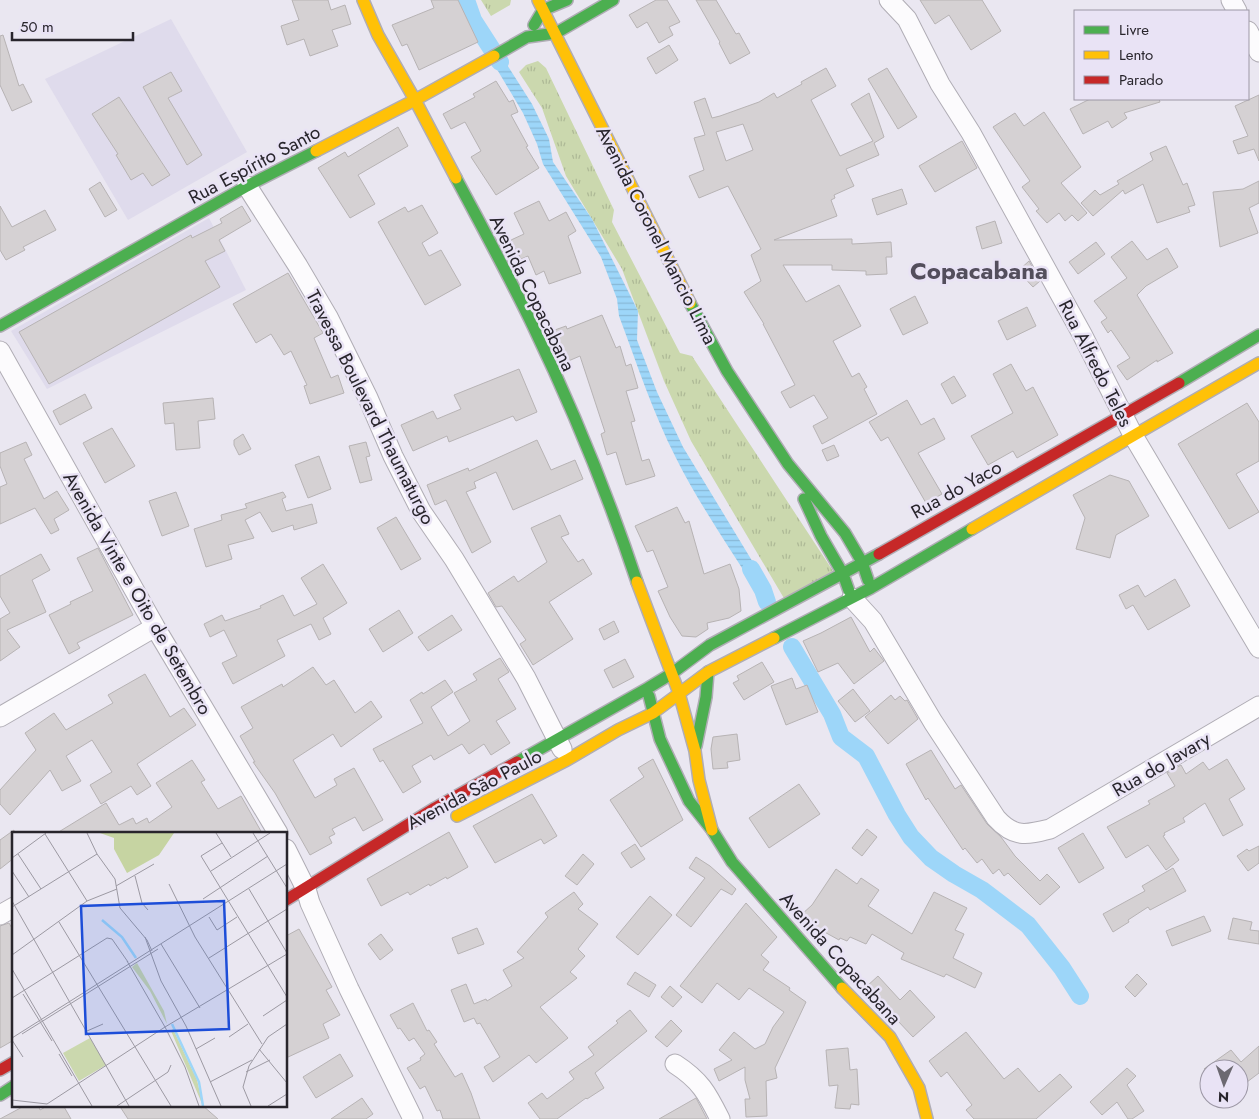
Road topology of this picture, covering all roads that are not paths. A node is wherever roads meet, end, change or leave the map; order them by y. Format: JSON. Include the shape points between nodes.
{"nodes":[{"id":1,"x":363,"y":0,"type":"edge"},
{"id":2,"x":567,"y":0,"type":"edge"},
{"id":3,"x":613,"y":0,"type":"edge"},
{"id":4,"x":889,"y":0,"type":"edge"},
{"id":5,"x":541,"y":5,"type":"edge"},
{"id":6,"x":556,"y":33,"type":"junction"},
{"id":7,"x":1249,"y":33,"type":"edge"},
{"id":8,"x":527,"y":37,"type":"junction"},
{"id":9,"x":1259,"y":52,"type":"edge"},
{"id":10,"x":415,"y":100,"type":"junction"},
{"id":11,"x":247,"y":186,"type":"junction"},
{"id":12,"x":0,"y":326,"type":"edge"},
{"id":13,"x":1259,"y":335,"type":"edge"},
{"id":14,"x":0,"y":351,"type":"edge"},
{"id":15,"x":1259,"y":363,"type":"edge"},
{"id":16,"x":1123,"y":416,"type":"junction"},
{"id":17,"x":1134,"y":437,"type":"junction"},
{"id":18,"x":788,"y":464,"type":"junction"},
{"id":19,"x":862,"y":562,"type":"junction"},
{"id":20,"x":844,"y":574,"type":"junction"},
{"id":21,"x":871,"y":588,"type":"junction"},
{"id":22,"x":852,"y":598,"type":"junction"},
{"id":23,"x":650,"y":618,"type":"junction"},
{"id":24,"x":873,"y":621,"type":"junction"},
{"id":25,"x":155,"y":627,"type":"junction"},
{"id":26,"x":648,"y":641,"type":"dead end"},
{"id":27,"x":674,"y":644,"type":"dead end"},
{"id":28,"x":710,"y":645,"type":"junction"},
{"id":29,"x":691,"y":648,"type":"dead end"},
{"id":30,"x":1259,"y":648,"type":"edge"},
{"id":31,"x":708,"y":672,"type":"junction"},
{"id":32,"x":671,"y":674,"type":"junction"},
{"id":33,"x":648,"y":684,"type":"junction"},
{"id":34,"x":679,"y":693,"type":"junction"},
{"id":35,"x":1259,"y":706,"type":"edge"},
{"id":36,"x":653,"y":713,"type":"junction"},
{"id":37,"x":0,"y":718,"type":"edge"},
{"id":38,"x":620,"y":729,"type":"junction"},
{"id":39,"x":557,"y":740,"type":"junction"},
{"id":40,"x":664,"y":748,"type":"junction"},
{"id":41,"x":694,"y":752,"type":"junction"},
{"id":42,"x":566,"y":760,"type":"junction"},
{"id":43,"x":439,"y":816,"type":"junction"},
{"id":44,"x":1062,"y":822,"type":"joint"},
{"id":45,"x":712,"y":830,"type":"junction"},
{"id":46,"x":277,"y":832,"type":"edge"},
{"id":47,"x":288,"y":853,"type":"edge"},
{"id":48,"x":288,"y":900,"type":"edge"},
{"id":49,"x":309,"y":900,"type":"junction"},
{"id":50,"x":12,"y":907,"type":"edge"},
{"id":51,"x":0,"y":915,"type":"edge"},
{"id":52,"x":12,"y":1063,"type":"edge"},
{"id":53,"x":675,"y":1064,"type":"dead end"},
{"id":54,"x":0,"y":1070,"type":"edge"},
{"id":55,"x":12,"y":1087,"type":"edge"},
{"id":56,"x":0,"y":1095,"type":"edge"},
{"id":57,"x":413,"y":1119,"type":"edge"},
{"id":58,"x":720,"y":1119,"type":"edge"},
{"id":59,"x":926,"y":1119,"type":"edge"}],
"edges":[{"from":1,"to":10,"type":"street","name":"Avenida Copacabana","via":[[378,36]]},
{"from":2,"to":5,"type":"street"},
{"from":3,"to":6,"type":"street","name":"Rua Espírito Santo"},
{"from":4,"to":16,"type":"street","name":"Rua Alfredo Teles","via":[[907,19],[940,84],[971,133],[1082,334]]},
{"from":5,"to":6,"type":"street","name":"Avenida Coronel Mancio Lima"},
{"from":5,"to":8,"type":"street","name":"Rua Espírito Santo"},
{"from":6,"to":8,"type":"street","name":"Rua Espírito Santo"},
{"from":6,"to":18,"type":"street","name":"Avenida Coronel Mancio Lima","via":[[694,311],[727,371]]},
{"from":7,"to":9,"type":"street"},
{"from":8,"to":10,"type":"street","name":"Rua Espírito Santo"},
{"from":10,"to":11,"type":"street","name":"Rua Espírito Santo"},
{"from":10,"to":23,"type":"street","name":"Avenida Copacabana","via":[[533,326],[613,510]]},
{"from":11,"to":12,"type":"street","name":"Rua Espírito Santo"},
{"from":11,"to":39,"type":"street","name":"Travessa Boulevard Thaumaturgo","via":[[328,317],[421,511],[516,662]]},
{"from":13,"to":16,"type":"street","name":"Rua do Yaco"},
{"from":14,"to":25,"type":"street","name":"Avenida Vinte e Oito de Setembro"},
{"from":15,"to":17,"type":"street"},
{"from":16,"to":17,"type":"street","name":"Rua Alfredo Teles"},
{"from":16,"to":19,"type":"street","name":"Rua do Yaco"},
{"from":17,"to":21,"type":"street"},
{"from":17,"to":30,"type":"street","name":"Rua Alfredo Teles"},
{"from":18,"to":19,"type":"street","name":"Avenida Coronel Mancio Lima","via":[[845,533]]},
{"from":18,"to":20,"type":"street","name":"Avenida Coronel Mancio Lima","via":[[821,536]]},
{"from":19,"to":20,"type":"street","name":"Rua do Yaco"},
{"from":19,"to":21,"type":"street","name":"Avenida Coronel Mancio Lima"},
{"from":20,"to":22,"type":"street","name":"Avenida Coronel Mancio Lima"},
{"from":20,"to":28,"type":"street","name":"Rua do Yaco"},
{"from":21,"to":22,"type":"street"},
{"from":21,"to":24,"type":"street","name":"Avenida Coronel Mancio Lima"},
{"from":22,"to":24,"type":"street","name":"Avenida Coronel Mancio Lima"},
{"from":22,"to":31,"type":"street"},
{"from":23,"to":26,"type":"street","name":"Avenida Copacabana"},
{"from":23,"to":27,"type":"street"},
{"from":23,"to":32,"type":"street","name":"Avenida Copacabana"},
{"from":24,"to":44,"type":"street","name":"Avenida Coronel Mancio Lima","via":[[933,722],[1005,828],[1016,834],[1027,834],[1050,829]]},
{"from":25,"to":37,"type":"street"},
{"from":25,"to":46,"type":"street","name":"Avenida Vinte e Oito de Setembro"},
{"from":28,"to":29,"type":"street"},
{"from":28,"to":32,"type":"street","name":"Rua do Yaco"},
{"from":31,"to":34,"type":"street"},
{"from":31,"to":41,"type":"street"},
{"from":32,"to":33,"type":"street","name":"Avenida São Paulo"},
{"from":32,"to":34,"type":"street","name":"Avenida Copacabana"},
{"from":33,"to":36,"type":"street","name":"Avenida Copacabana"},
{"from":33,"to":39,"type":"street","name":"Avenida São Paulo"},
{"from":34,"to":36,"type":"street","name":"Avenida São Paulo"},
{"from":34,"to":41,"type":"street","name":"Avenida Copacabana"},
{"from":35,"to":44,"type":"street","name":"Rua do Javary"},
{"from":36,"to":38,"type":"street","name":"Avenida São Paulo"},
{"from":36,"to":40,"type":"street","name":"Avenida Copacabana"},
{"from":38,"to":40,"type":"street","via":[[642,734]]},
{"from":38,"to":42,"type":"street","name":"Avenida São Paulo"},
{"from":39,"to":42,"type":"street","name":"Travessa Boulevard Thaumaturgo"},
{"from":39,"to":43,"type":"street","name":"Avenida São Paulo"},
{"from":40,"to":45,"type":"street","name":"Avenida Copacabana","via":[[689,801]]},
{"from":41,"to":45,"type":"street","name":"Avenida Copacabana"},
{"from":42,"to":43,"type":"street","name":"Avenida São Paulo"},
{"from":43,"to":49,"type":"street","name":"Avenida São Paulo"},
{"from":45,"to":59,"type":"street","name":"Avenida Copacabana","via":[[732,862],[836,981],[890,1037],[919,1088]]},
{"from":47,"to":49,"type":"street"},
{"from":48,"to":49,"type":"street","name":"Avenida São Paulo"},
{"from":49,"to":57,"type":"street"},
{"from":50,"to":51,"type":"street"},
{"from":52,"to":54,"type":"street"},
{"from":53,"to":58,"type":"street","via":[[703,1087]]},
{"from":55,"to":56,"type":"street"}]}
